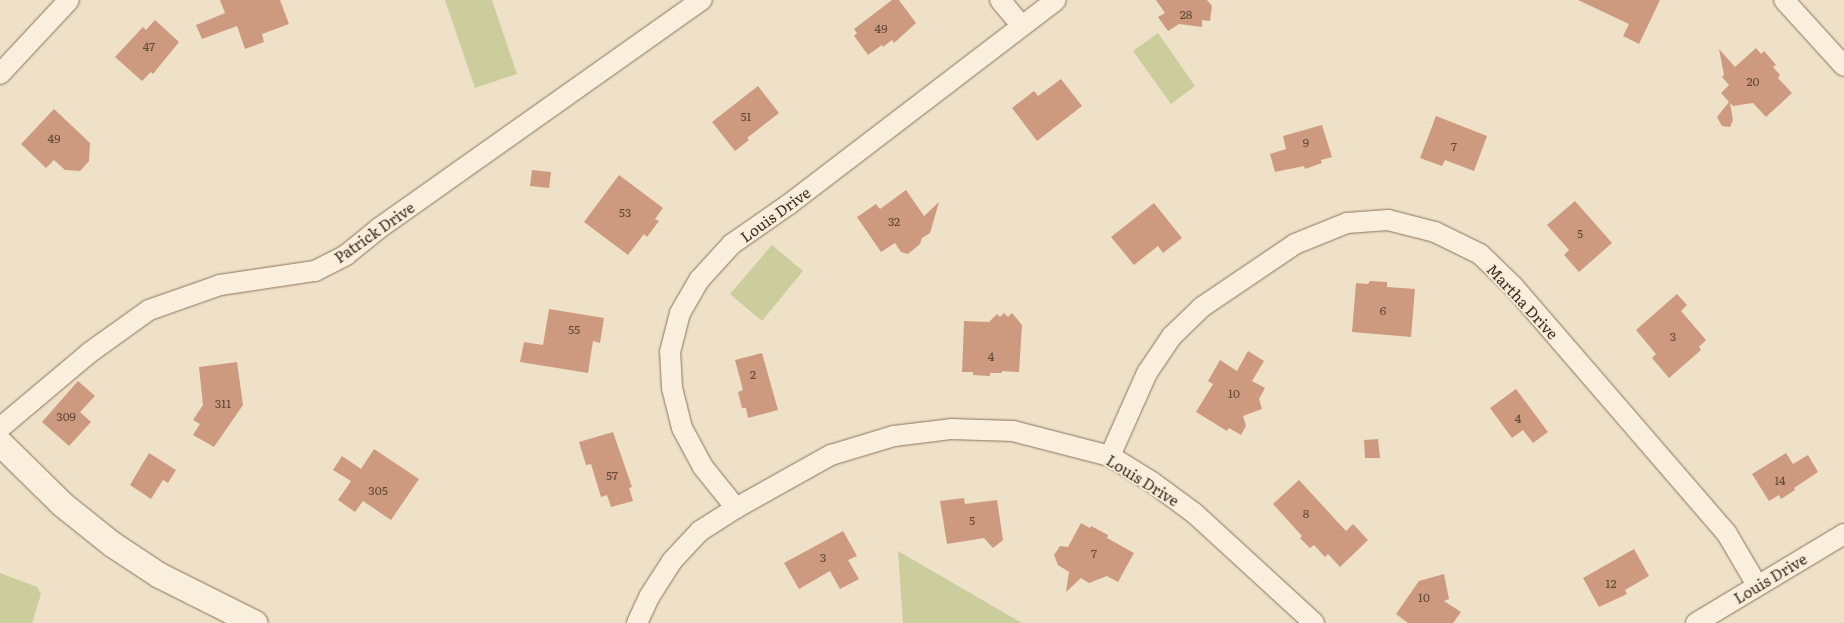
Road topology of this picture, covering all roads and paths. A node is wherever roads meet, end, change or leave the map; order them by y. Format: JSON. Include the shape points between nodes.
{"nodes":[{"id":1,"x":69,"y":0,"type":"edge"},
{"id":2,"x":702,"y":0,"type":"edge"},
{"id":3,"x":1000,"y":0,"type":"edge"},
{"id":4,"x":1056,"y":0,"type":"edge"},
{"id":5,"x":1784,"y":0,"type":"edge"},
{"id":6,"x":1021,"y":25,"type":"junction"},
{"id":7,"x":1844,"y":66,"type":"edge"},
{"id":8,"x":0,"y":74,"type":"edge"},
{"id":9,"x":0,"y":428,"type":"edge"},
{"id":10,"x":0,"y":443,"type":"edge"},
{"id":11,"x":1110,"y":456,"type":"junction"},
{"id":12,"x":736,"y":508,"type":"junction"},
{"id":13,"x":1844,"y":534,"type":"edge"},
{"id":14,"x":1757,"y":585,"type":"junction"},
{"id":15,"x":255,"y":623,"type":"edge"},
{"id":16,"x":637,"y":623,"type":"edge"},
{"id":17,"x":1314,"y":623,"type":"edge"},
{"id":18,"x":1696,"y":623,"type":"edge"}],
"edges":[{"from":1,"to":8,"type":"street"},
{"from":2,"to":9,"type":"street","name":"Patrick Drive","via":[[378,229],[346,255],[315,271],[220,285],[149,310],[89,353]]},
{"from":3,"to":6,"type":"street"},
{"from":4,"to":6,"type":"street","name":"Louis Drive"},
{"from":5,"to":7,"type":"street"},
{"from":6,"to":12,"type":"street","name":"Louis Drive","via":[[788,205],[732,244],[700,279],[680,313],[670,352],[672,388],[686,436],[703,467]]},
{"from":10,"to":15,"type":"street","via":[[62,504],[112,544],[159,575]]},
{"from":11,"to":12,"type":"street","name":"Louis Drive","via":[[1013,431],[951,429],[894,436],[831,454]]},
{"from":11,"to":14,"type":"street","name":"Martha Drive","via":[[1147,372],[1172,336],[1202,307],[1295,244],[1347,223],[1388,220],[1435,232],[1480,254],[1514,287],[1727,534]]},
{"from":11,"to":17,"type":"street","name":"Louis Drive","via":[[1194,513]]},
{"from":12,"to":16,"type":"street","name":"Louis Drive","via":[[700,531],[672,561]]},
{"from":13,"to":14,"type":"street","name":"Louis Drive"},
{"from":14,"to":18,"type":"street","name":"Louis Drive"}]}
